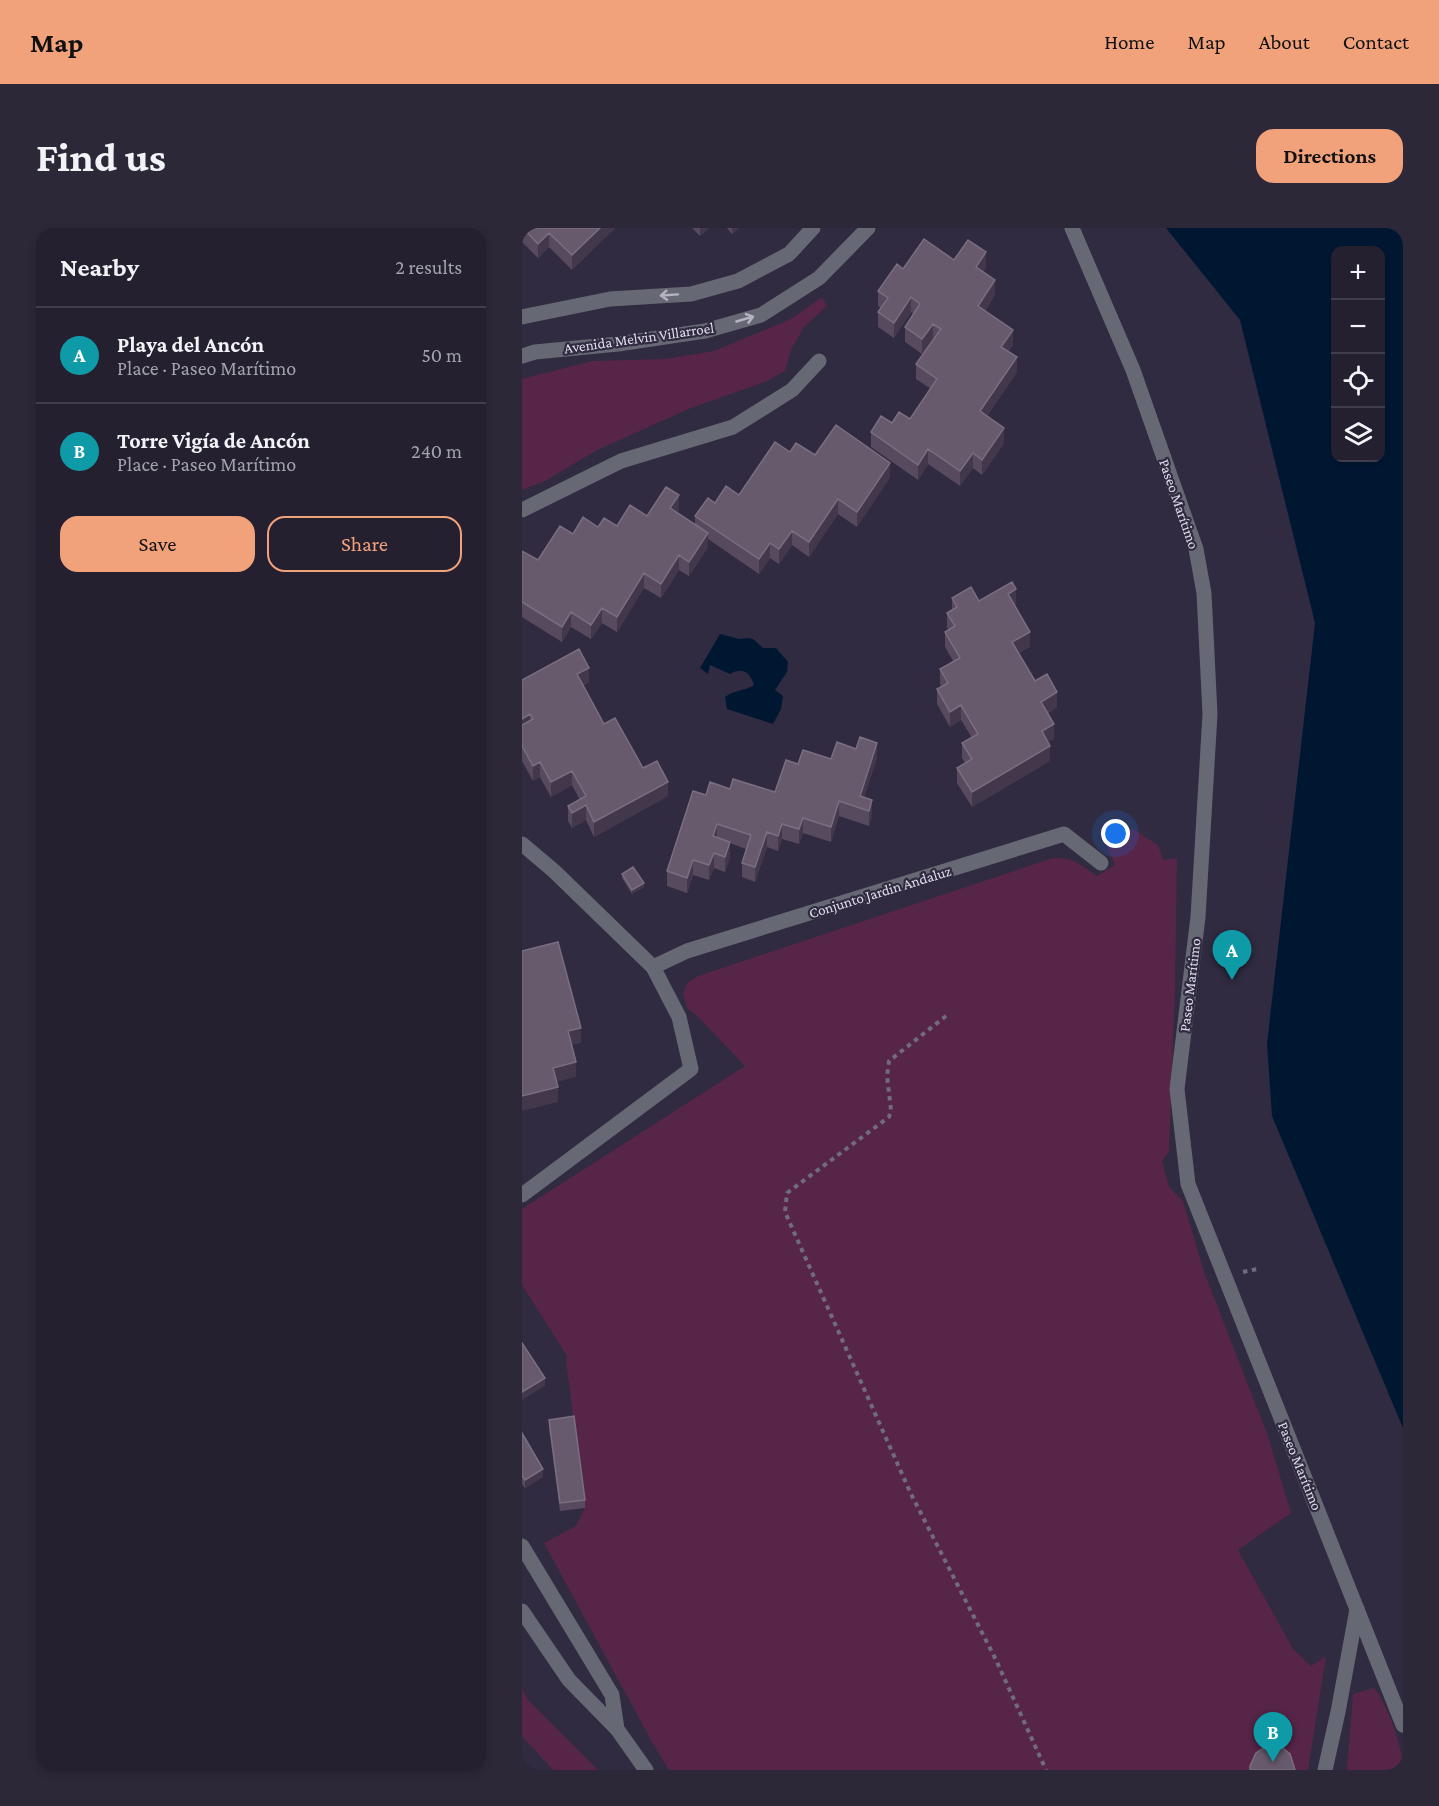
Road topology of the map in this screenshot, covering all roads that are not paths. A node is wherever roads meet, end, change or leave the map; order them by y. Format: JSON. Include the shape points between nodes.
{"nodes":[{"id":1,"x":813,"y":228,"type":"edge"},
{"id":2,"x":868,"y":228,"type":"edge"},
{"id":3,"x":1072,"y":228,"type":"edge"},
{"id":4,"x":522,"y":317,"type":"edge"},
{"id":5,"x":522,"y":356,"type":"edge"},
{"id":6,"x":819,"y":361,"type":"dead end"},
{"id":7,"x":522,"y":510,"type":"edge"},
{"id":8,"x":522,"y":844,"type":"edge"},
{"id":9,"x":1101,"y":862,"type":"dead end"},
{"id":10,"x":653,"y":967,"type":"junction"},
{"id":11,"x":522,"y":1195,"type":"edge"},
{"id":12,"x":522,"y":1546,"type":"edge"},
{"id":13,"x":1357,"y":1609,"type":"junction"},
{"id":14,"x":522,"y":1611,"type":"edge"},
{"id":15,"x":1403,"y":1725,"type":"edge"},
{"id":16,"x":617,"y":1729,"type":"junction"},
{"id":17,"x":646,"y":1770,"type":"edge"},
{"id":18,"x":1325,"y":1770,"type":"edge"}],
"edges":[{"from":1,"to":4,"type":"street","one_way":true,"via":[[789,254],[738,281],[691,294],[610,299]]},
{"from":5,"to":2,"type":"street","name":"Avenida Melvin Villarroel","one_way":true,"via":[[705,331],[761,315],[819,278]]},
{"from":3,"to":13,"type":"street","name":"Paseo Marítimo","via":[[1132,370],[1196,549],[1204,593],[1209,726],[1198,917],[1177,1089],[1188,1184]]},
{"from":6,"to":7,"type":"street","via":[[792,390],[733,427],[621,461]]},
{"from":8,"to":10,"type":"street"},
{"from":9,"to":10,"type":"street","name":"Conjunto Jardin Andaluz","via":[[1064,834],[687,951]]},
{"from":10,"to":11,"type":"street","via":[[679,1017],[691,1069]]},
{"from":12,"to":16,"type":"street","via":[[612,1695]]},
{"from":13,"to":15,"type":"street","name":"Paseo Marítimo"},
{"from":13,"to":18,"type":"street"},
{"from":14,"to":16,"type":"street","via":[[569,1680]]},
{"from":16,"to":17,"type":"street"}]}
